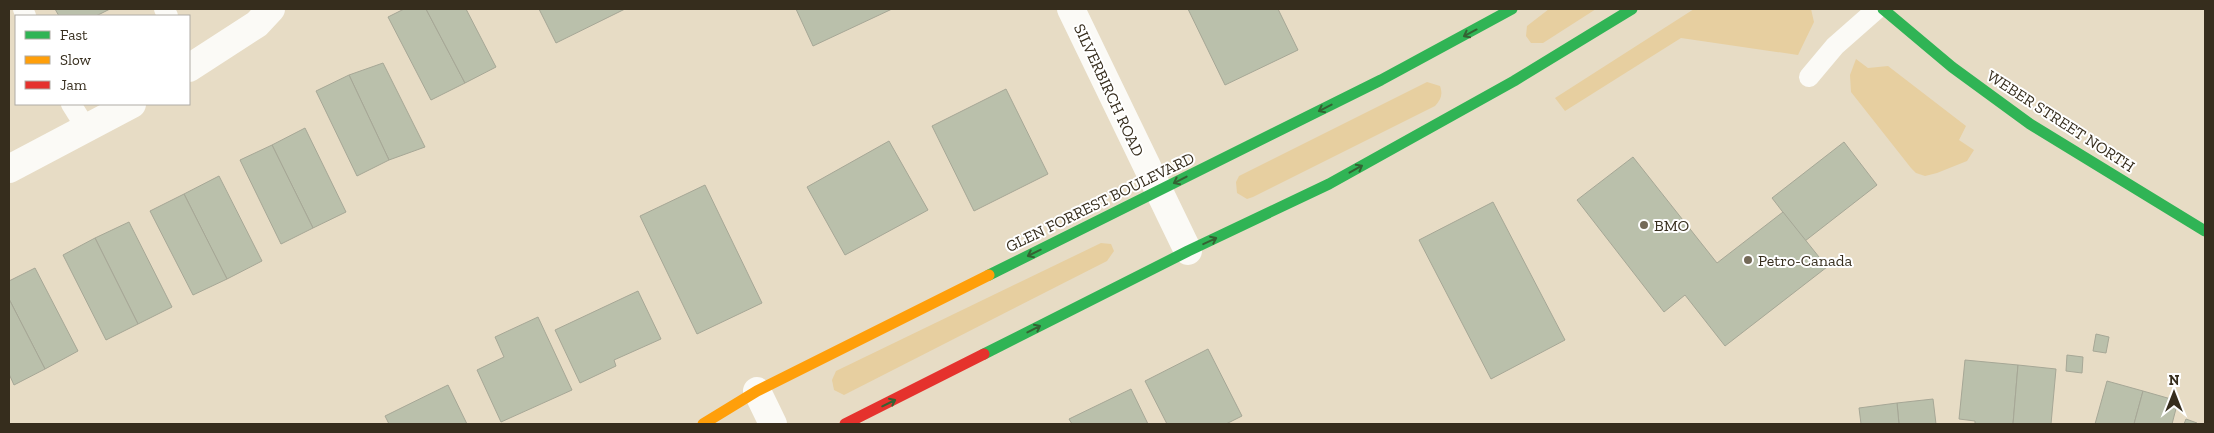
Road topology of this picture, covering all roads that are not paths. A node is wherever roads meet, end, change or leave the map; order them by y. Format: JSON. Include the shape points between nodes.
{"nodes":[{"id":1,"x":271,"y":9,"type":"edge"},
{"id":2,"x":1071,"y":9,"type":"edge"},
{"id":3,"x":1512,"y":9,"type":"edge"},
{"id":4,"x":1632,"y":9,"type":"edge"},
{"id":5,"x":1877,"y":9,"type":"edge"},
{"id":6,"x":1883,"y":9,"type":"edge"},
{"id":7,"x":190,"y":63,"type":"edge"},
{"id":8,"x":1809,"y":77,"type":"dead end"},
{"id":9,"x":72,"y":105,"type":"edge"},
{"id":10,"x":130,"y":105,"type":"edge"},
{"id":11,"x":86,"y":128,"type":"junction"},
{"id":12,"x":9,"y":169,"type":"edge"},
{"id":13,"x":1158,"y":192,"type":"junction"},
{"id":14,"x":2205,"y":231,"type":"edge"},
{"id":15,"x":1188,"y":251,"type":"junction"},
{"id":16,"x":756,"y":391,"type":"junction"},
{"id":17,"x":703,"y":424,"type":"edge"},
{"id":18,"x":774,"y":424,"type":"edge"},
{"id":19,"x":845,"y":424,"type":"edge"}],
"edges":[{"from":1,"to":7,"type":"street","via":[[257,24]]},
{"from":2,"to":13,"type":"street","name":"SILVERBIRCH ROAD"},
{"from":3,"to":13,"type":"street","name":"GLEN FORREST BOULEVARD","one_way":true,"via":[[1389,76]]},
{"from":15,"to":4,"type":"street","one_way":true,"via":[[1329,184],[1514,82]]},
{"from":5,"to":8,"type":"lane","via":[[1835,46]]},
{"from":6,"to":14,"type":"street","name":"WEBER STREET NORTH","via":[[1952,68],[2030,124]]},
{"from":9,"to":11,"type":"lane"},
{"from":10,"to":11,"type":"street"},
{"from":11,"to":12,"type":"street"},
{"from":13,"to":15,"type":"street","name":"SILVERBIRCH ROAD"},
{"from":13,"to":16,"type":"street","name":"GLEN FORREST BOULEVARD","one_way":true},
{"from":19,"to":15,"type":"street","one_way":true},
{"from":16,"to":17,"type":"street","name":"GLEN FORREST BOULEVARD"},
{"from":16,"to":18,"type":"street"}]}
